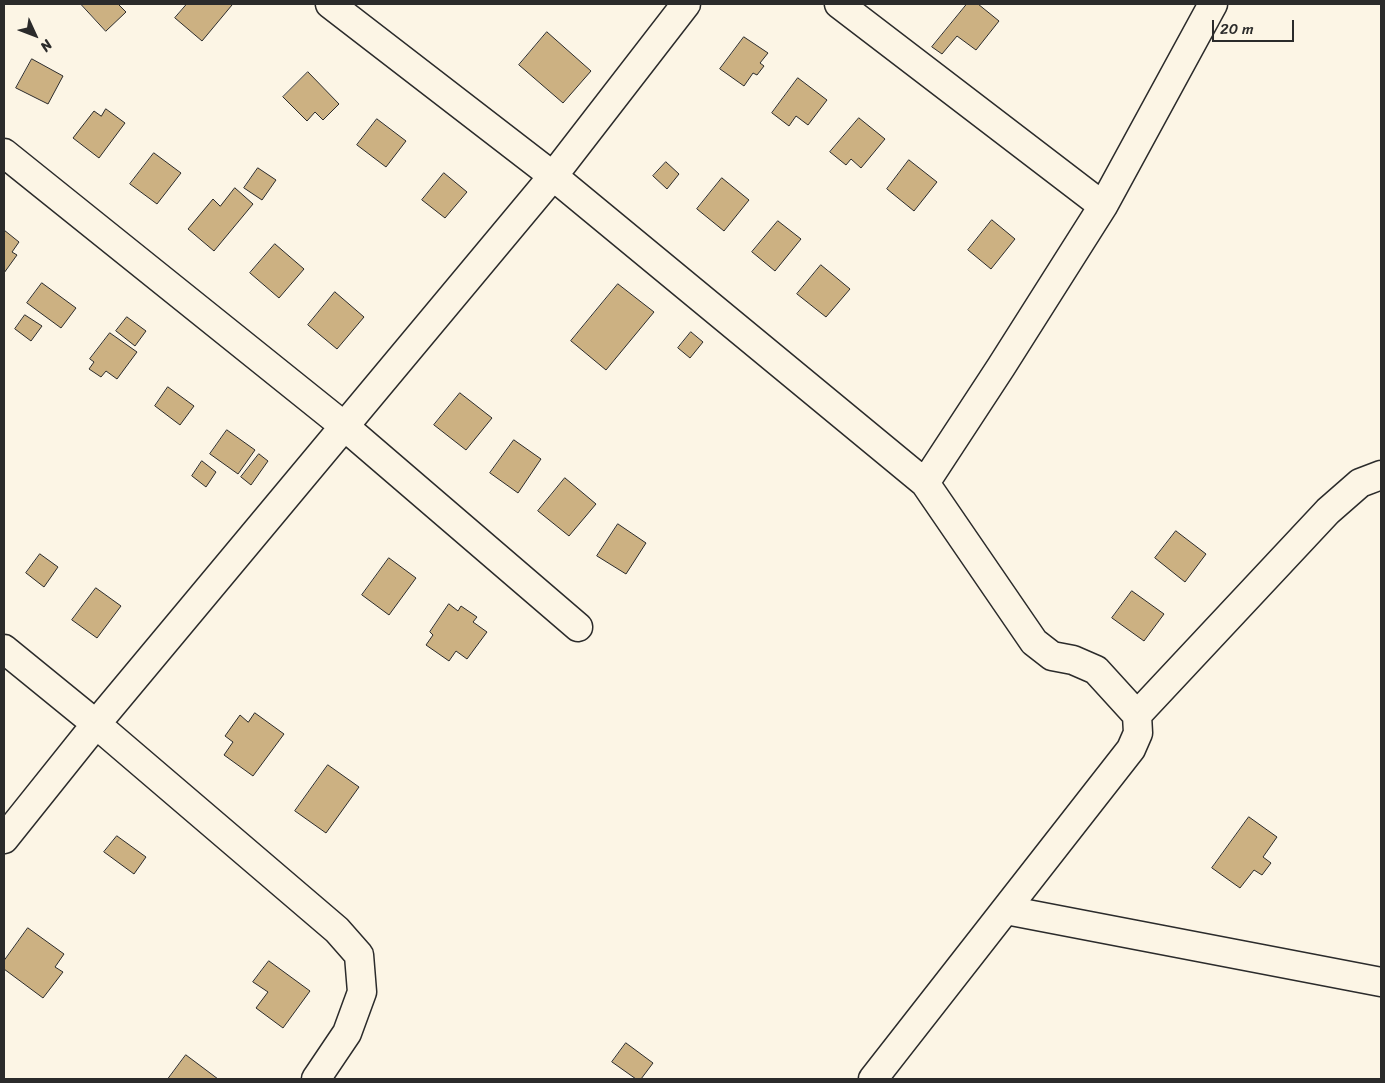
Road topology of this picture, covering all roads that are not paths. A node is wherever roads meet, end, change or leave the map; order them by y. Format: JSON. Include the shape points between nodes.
{"nodes":[{"id":1,"x":330,"y":4,"type":"edge"},
{"id":2,"x":686,"y":4,"type":"edge"},
{"id":3,"x":839,"y":4,"type":"edge"},
{"id":4,"x":1212,"y":4,"type":"edge"},
{"id":5,"x":4,"y":153,"type":"edge"},
{"id":6,"x":553,"y":176,"type":"junction"},
{"id":7,"x":1103,"y":206,"type":"junction"},
{"id":8,"x":344,"y":426,"type":"junction"},
{"id":9,"x":1381,"y":475,"type":"edge"},
{"id":10,"x":925,"y":483,"type":"junction"},
{"id":11,"x":578,"y":627,"type":"dead end"},
{"id":12,"x":4,"y":650,"type":"edge"},
{"id":13,"x":1137,"y":715,"type":"junction"},
{"id":14,"x":96,"y":724,"type":"junction"},
{"id":15,"x":4,"y":838,"type":"edge"},
{"id":16,"x":1006,"y":910,"type":"junction"},
{"id":17,"x":1381,"y":982,"type":"edge"},
{"id":18,"x":316,"y":1079,"type":"edge"},
{"id":19,"x":873,"y":1079,"type":"edge"}],
"edges":[{"from":1,"to":6,"type":"street"},
{"from":2,"to":6,"type":"street"},
{"from":3,"to":7,"type":"street"},
{"from":4,"to":7,"type":"street"},
{"from":5,"to":8,"type":"street"},
{"from":6,"to":8,"type":"street"},
{"from":6,"to":10,"type":"street"},
{"from":7,"to":10,"type":"street"},
{"from":8,"to":11,"type":"street"},
{"from":8,"to":14,"type":"street"},
{"from":9,"to":13,"type":"street","via":[[1360,483],[1328,511]]},
{"from":10,"to":13,"type":"street","via":[[1034,642],[1052,656],[1073,660],[1096,670]]},
{"from":12,"to":14,"type":"street"},
{"from":13,"to":16,"type":"street","via":[[1138,733],[1131,749]]},
{"from":14,"to":15,"type":"street"},
{"from":14,"to":18,"type":"street","via":[[337,930],[359,955],[362,992],[347,1032]]},
{"from":16,"to":17,"type":"street"},
{"from":16,"to":19,"type":"street"}]}
